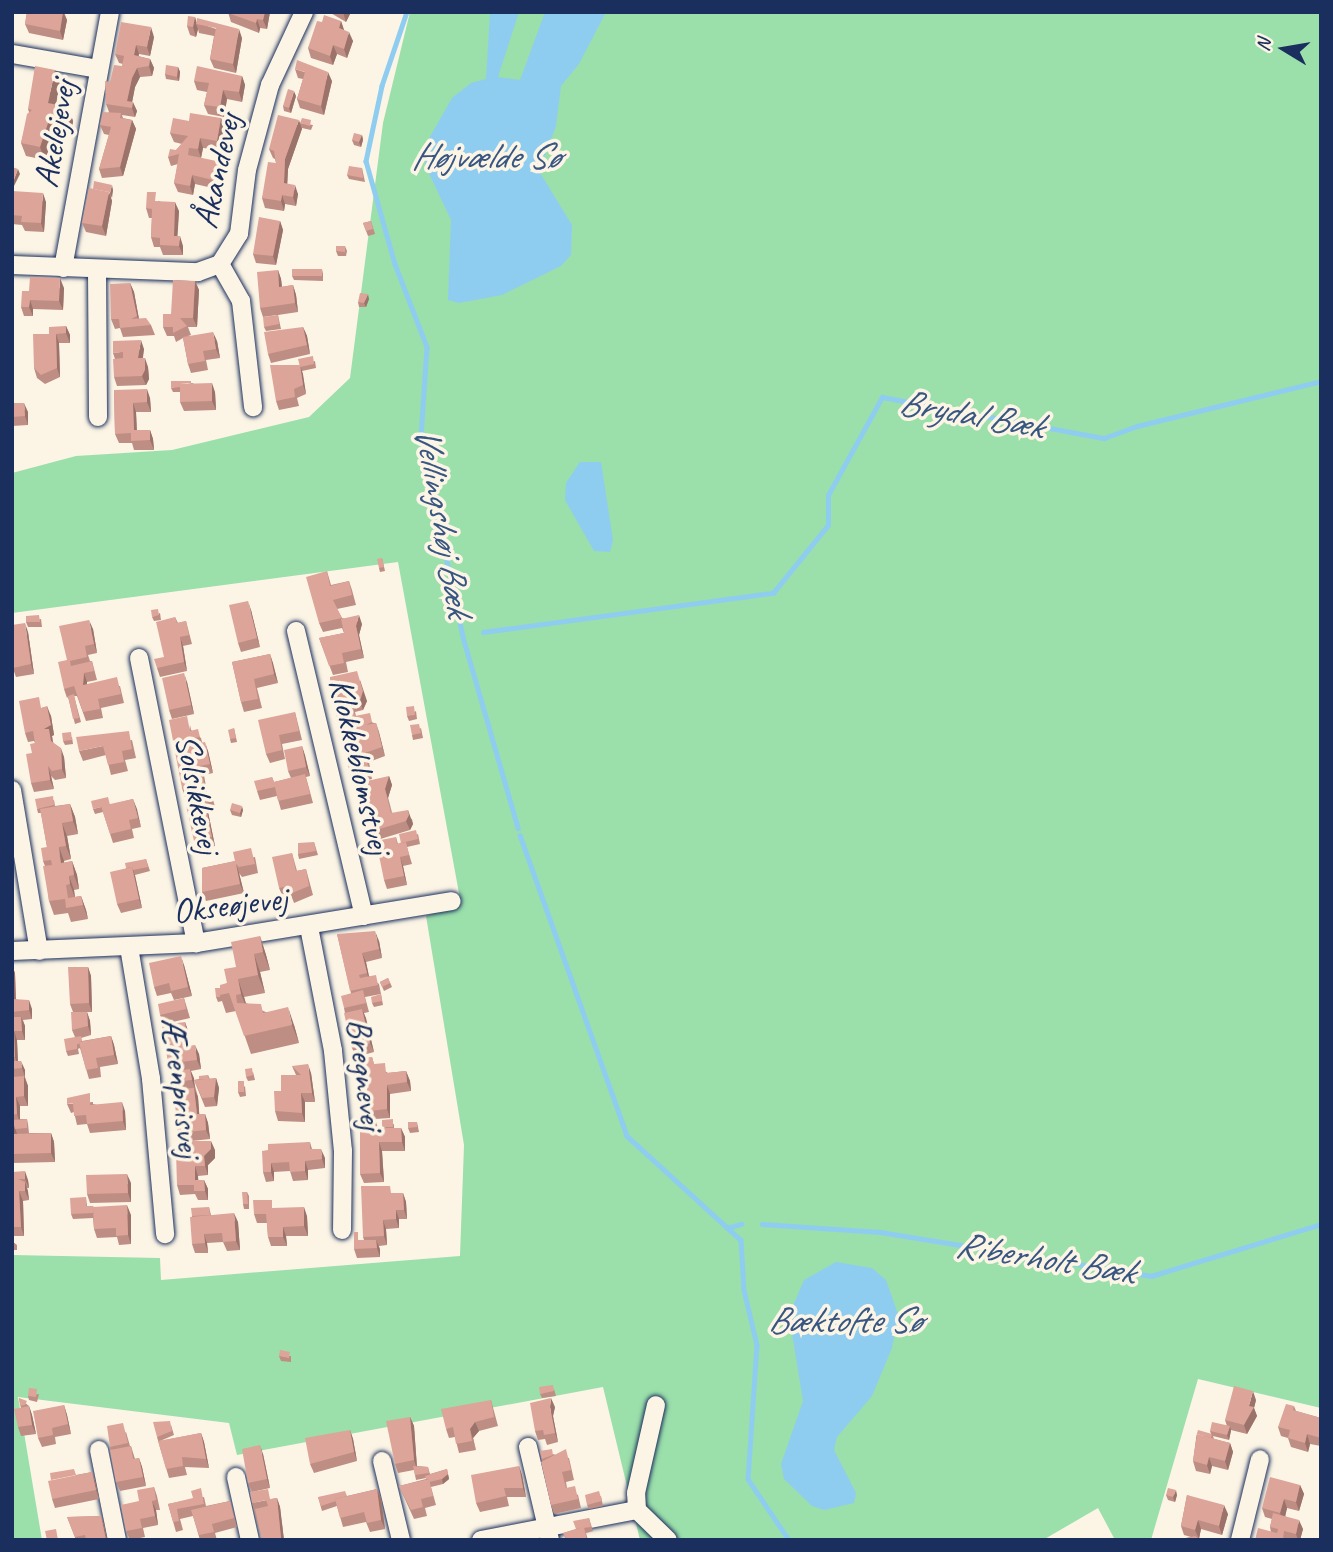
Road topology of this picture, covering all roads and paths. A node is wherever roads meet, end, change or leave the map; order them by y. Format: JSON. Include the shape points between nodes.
{"nodes":[{"id":1,"x":110,"y":12,"type":"edge"},
{"id":2,"x":304,"y":12,"type":"edge"},
{"id":3,"x":12,"y":54,"type":"edge"},
{"id":4,"x":99,"y":69,"type":"junction"},
{"id":5,"x":220,"y":264,"type":"junction"},
{"id":6,"x":12,"y":265,"type":"edge"},
{"id":7,"x":63,"y":268,"type":"junction"},
{"id":8,"x":97,"y":270,"type":"junction"},
{"id":9,"x":253,"y":407,"type":"dead end"},
{"id":10,"x":98,"y":417,"type":"dead end"},
{"id":11,"x":296,"y":631,"type":"dead end"},
{"id":12,"x":139,"y":658,"type":"dead end"},
{"id":13,"x":12,"y":790,"type":"edge"},
{"id":14,"x":452,"y":901,"type":"dead end"},
{"id":15,"x":364,"y":916,"type":"junction"},
{"id":16,"x":309,"y":927,"type":"junction"},
{"id":17,"x":196,"y":943,"type":"junction"},
{"id":18,"x":129,"y":947,"type":"junction"},
{"id":19,"x":12,"y":951,"type":"edge"},
{"id":20,"x":39,"y":951,"type":"junction"},
{"id":21,"x":342,"y":1230,"type":"dead end"},
{"id":22,"x":165,"y":1234,"type":"dead end"},
{"id":23,"x":656,"y":1405,"type":"dead end"},
{"id":24,"x":528,"y":1447,"type":"dead end"},
{"id":25,"x":99,"y":1450,"type":"dead end"},
{"id":26,"x":1260,"y":1459,"type":"dead end"},
{"id":27,"x":382,"y":1461,"type":"dead end"},
{"id":28,"x":236,"y":1477,"type":"dead end"},
{"id":29,"x":637,"y":1510,"type":"junction"},
{"id":30,"x":548,"y":1533,"type":"edge"},
{"id":31,"x":117,"y":1540,"type":"edge"},
{"id":32,"x":250,"y":1540,"type":"edge"},
{"id":33,"x":401,"y":1540,"type":"edge"},
{"id":34,"x":481,"y":1540,"type":"edge"},
{"id":35,"x":668,"y":1540,"type":"edge"},
{"id":36,"x":1240,"y":1540,"type":"edge"}],
"edges":[{"from":1,"to":4,"type":"street","name":"Akelejevej"},
{"from":2,"to":5,"type":"street","name":"Åkandevej","via":[[270,85],[247,170],[239,234]]},
{"from":3,"to":4,"type":"street"},
{"from":4,"to":7,"type":"street","name":"Akelejevej"},
{"from":5,"to":8,"type":"street","name":"Åkandevej","via":[[198,272]]},
{"from":5,"to":9,"type":"street","via":[[241,300]]},
{"from":6,"to":7,"type":"street","name":"Åkandevej"},
{"from":7,"to":8,"type":"street","name":"Åkandevej"},
{"from":8,"to":10,"type":"street"},
{"from":11,"to":15,"type":"street","name":"Klokkeblomstvej"},
{"from":12,"to":17,"type":"street","name":"Solsikkevej"},
{"from":13,"to":20,"type":"street"},
{"from":14,"to":15,"type":"street","name":"Okseøjevej"},
{"from":15,"to":16,"type":"street","name":"Okseøjevej"},
{"from":16,"to":17,"type":"street","name":"Okseøjevej"},
{"from":16,"to":21,"type":"street","name":"Bregnevej","via":[[334,1064],[343,1151]]},
{"from":17,"to":18,"type":"street","name":"Okseøjevej"},
{"from":18,"to":20,"type":"street","name":"Okseøjevej"},
{"from":18,"to":22,"type":"street","name":"Ærenprisvej","via":[[151,1079]]},
{"from":19,"to":20,"type":"street","name":"Okseøjevej"},
{"from":23,"to":29,"type":"street","via":[[639,1474]]},
{"from":24,"to":30,"type":"street"},
{"from":25,"to":31,"type":"street"},
{"from":26,"to":36,"type":"street"},
{"from":27,"to":33,"type":"street"},
{"from":28,"to":32,"type":"street"},
{"from":29,"to":30,"type":"street"},
{"from":29,"to":35,"type":"street"},
{"from":30,"to":34,"type":"street"}]}
